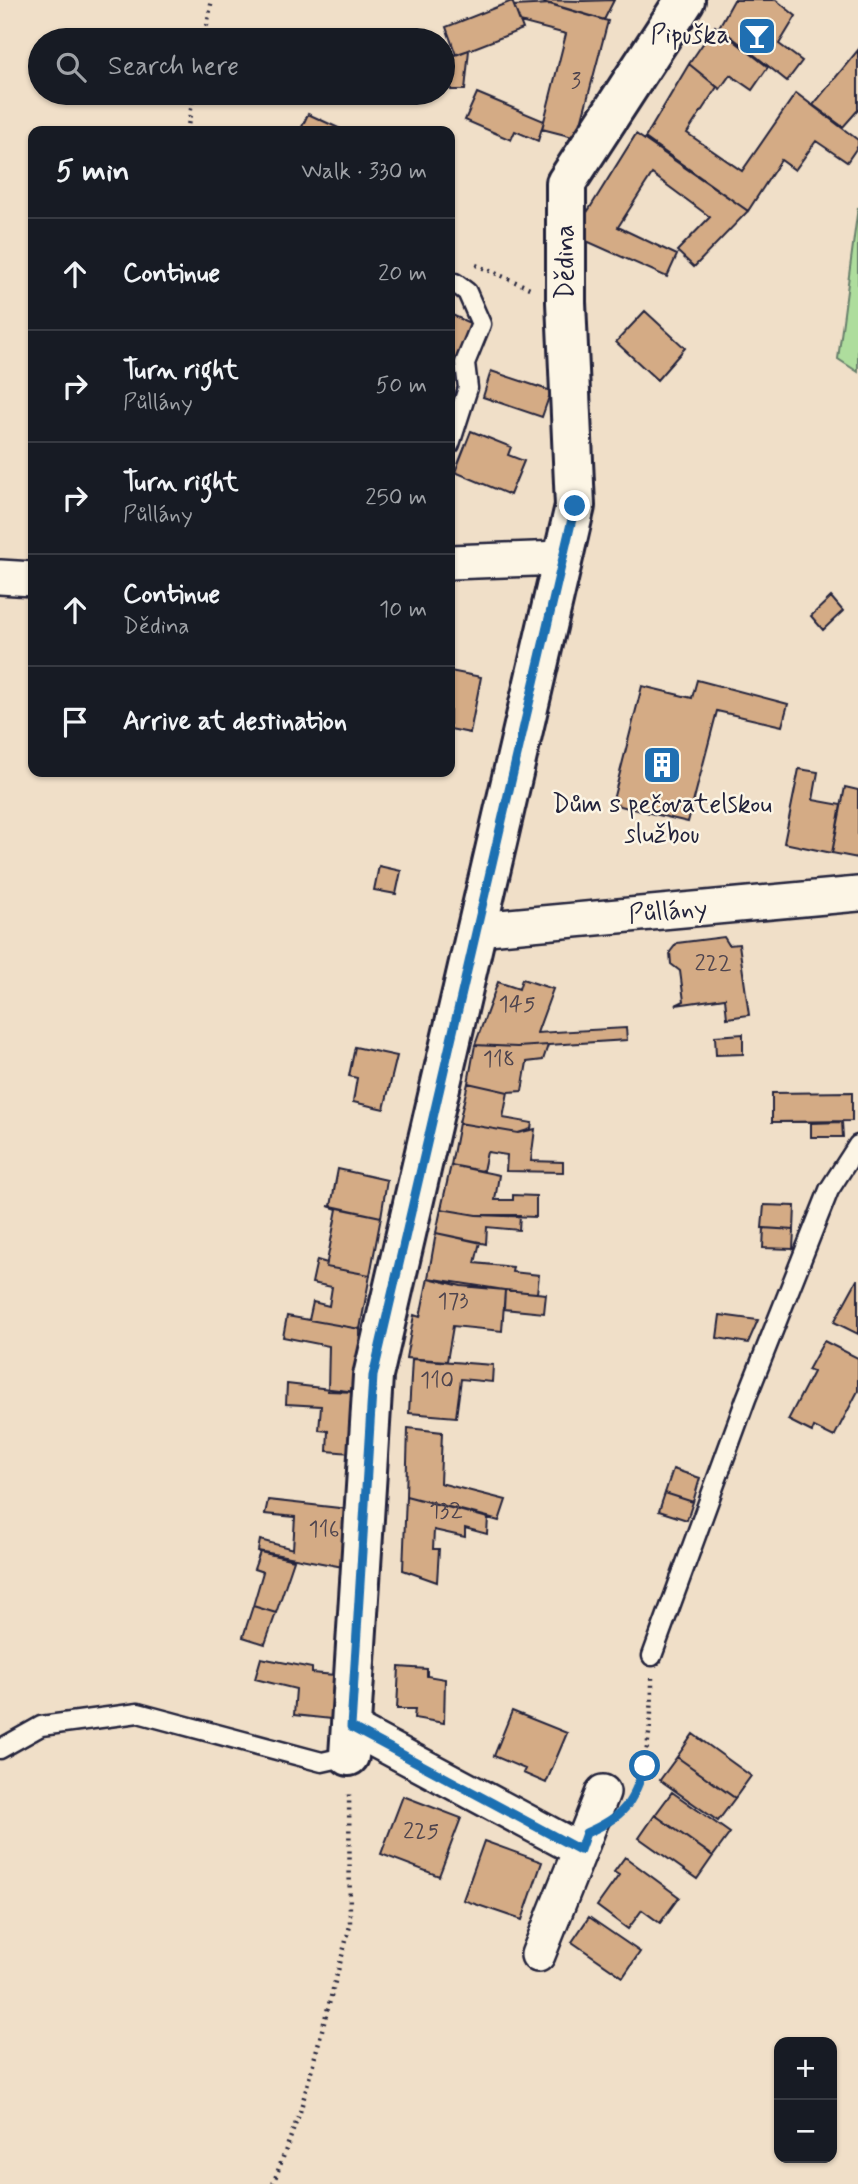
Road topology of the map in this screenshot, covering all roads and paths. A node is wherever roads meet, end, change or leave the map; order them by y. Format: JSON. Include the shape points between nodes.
{"nodes":[{"id":1,"x":212,"y":0,"type":"edge"},
{"id":2,"x":685,"y":0,"type":"edge"},
{"id":3,"x":206,"y":28,"type":"edge"},
{"id":4,"x":192,"y":105,"type":"edge"},
{"id":5,"x":188,"y":126,"type":"edge"},
{"id":6,"x":484,"y":268,"type":"dead end"},
{"id":7,"x":455,"y":284,"type":"dead end"},
{"id":8,"x":527,"y":288,"type":"dead end"},
{"id":9,"x":455,"y":428,"type":"edge"},
{"id":10,"x":562,"y":558,"type":"junction"},
{"id":11,"x":455,"y":562,"type":"edge"},
{"id":12,"x":0,"y":577,"type":"edge"},
{"id":13,"x":28,"y":579,"type":"edge"},
{"id":14,"x":858,"y":894,"type":"edge"},
{"id":15,"x":477,"y":929,"type":"junction"},
{"id":16,"x":858,"y":1145,"type":"edge"},
{"id":17,"x":652,"y":1656,"type":"joint"},
{"id":18,"x":350,"y":1742,"type":"junction"},
{"id":19,"x":0,"y":1749,"type":"edge"},
{"id":20,"x":618,"y":1796,"type":"joint"},
{"id":21,"x":580,"y":1850,"type":"junction"},
{"id":22,"x":538,"y":1955,"type":"dead end"},
{"id":23,"x":273,"y":2184,"type":"edge"}],
"edges":[{"from":1,"to":3,"type":"path"},
{"from":2,"to":10,"type":"street","name":"Dědina","via":[[566,183],[575,506]]},
{"from":4,"to":5,"type":"path"},
{"from":6,"to":8,"type":"path"},
{"from":7,"to":9,"type":"lane","via":[[467,292],[481,324],[465,363],[468,388]]},
{"from":10,"to":11,"type":"street"},
{"from":10,"to":15,"type":"street"},
{"from":12,"to":13,"type":"street"},
{"from":14,"to":15,"type":"street","name":"Půllány"},
{"from":15,"to":18,"type":"street","via":[[373,1376]]},
{"from":16,"to":17,"type":"lane","via":[[829,1190]]},
{"from":17,"to":20,"type":"path","via":[[652,1721],[645,1766]]},
{"from":18,"to":19,"type":"lane","via":[[322,1762],[138,1713],[41,1726]]},
{"from":18,"to":21,"type":"street"},
{"from":18,"to":23,"type":"path","via":[[350,1926],[300,2112]]},
{"from":20,"to":21,"type":"street"},
{"from":21,"to":22,"type":"street"}]}
